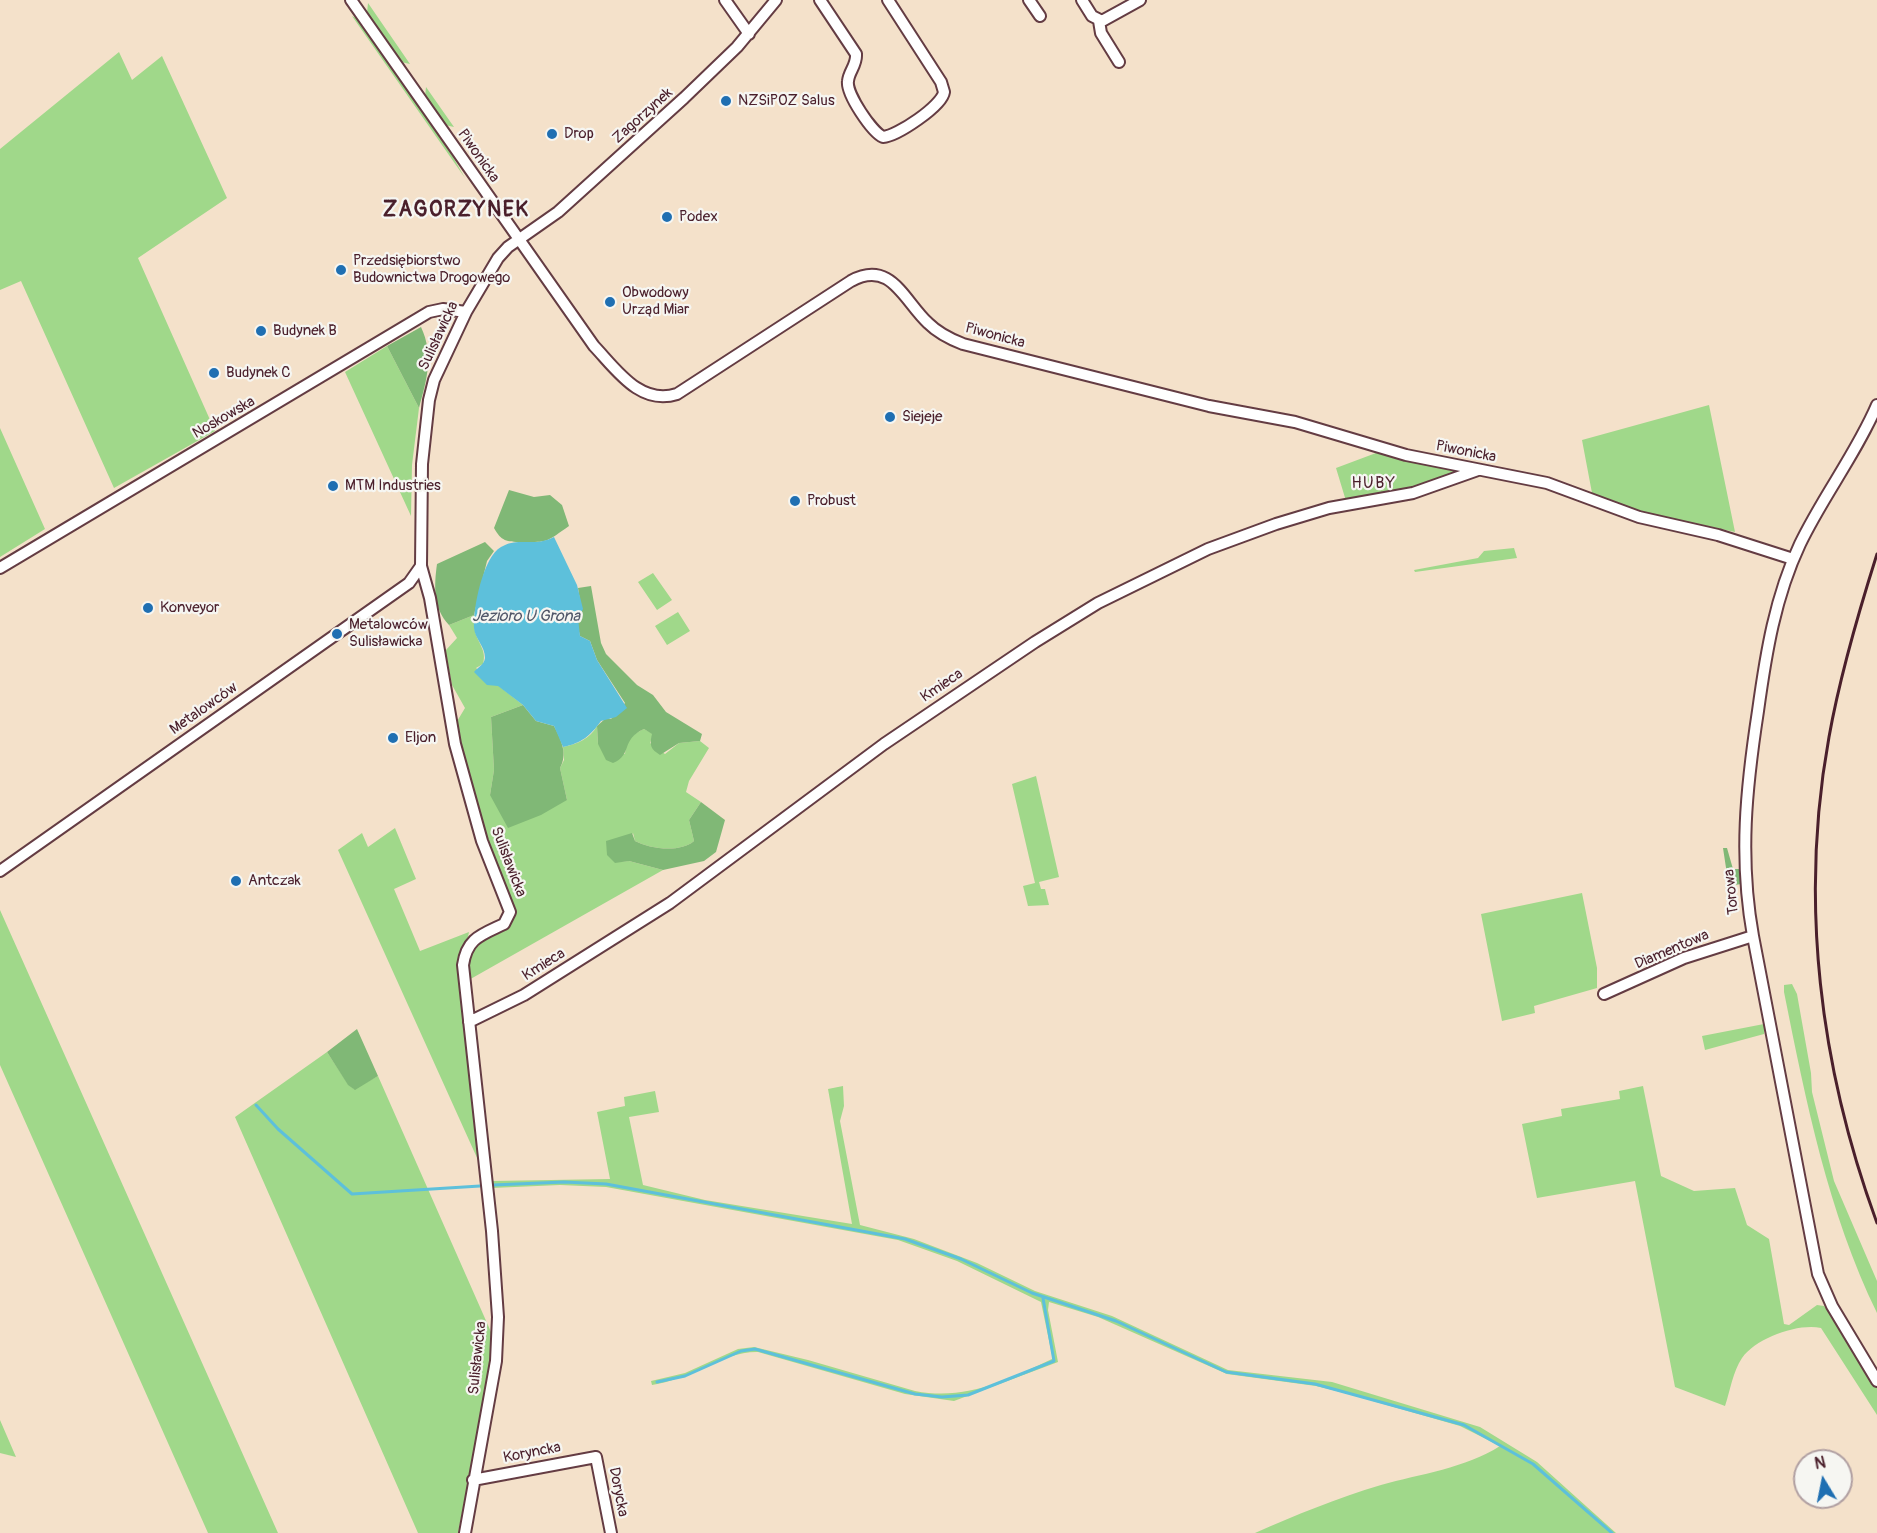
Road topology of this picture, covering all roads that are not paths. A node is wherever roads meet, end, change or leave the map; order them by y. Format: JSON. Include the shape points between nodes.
{"nodes":[{"id":1,"x":351,"y":0,"type":"edge"},
{"id":2,"x":725,"y":0,"type":"edge"},
{"id":3,"x":776,"y":0,"type":"edge"},
{"id":4,"x":820,"y":0,"type":"edge"},
{"id":5,"x":888,"y":0,"type":"edge"},
{"id":6,"x":1029,"y":0,"type":"edge"},
{"id":7,"x":1082,"y":0,"type":"edge"},
{"id":8,"x":1140,"y":0,"type":"edge"},
{"id":9,"x":1040,"y":16,"type":"dead end"},
{"id":10,"x":1099,"y":21,"type":"junction"},
{"id":11,"x":748,"y":34,"type":"junction"},
{"id":12,"x":1119,"y":62,"type":"dead end"},
{"id":13,"x":518,"y":241,"type":"junction"},
{"id":14,"x":466,"y":312,"type":"junction"},
{"id":15,"x":1877,"y":405,"type":"edge"},
{"id":16,"x":1478,"y":470,"type":"junction"},
{"id":17,"x":1793,"y":560,"type":"junction"},
{"id":18,"x":421,"y":566,"type":"junction"},
{"id":19,"x":0,"y":568,"type":"edge"},
{"id":20,"x":0,"y":871,"type":"edge"},
{"id":21,"x":1753,"y":936,"type":"junction"},
{"id":22,"x":1604,"y":994,"type":"dead end"},
{"id":23,"x":469,"y":1022,"type":"junction"},
{"id":24,"x":1877,"y":1381,"type":"edge"},
{"id":25,"x":596,"y":1457,"type":"joint"},
{"id":26,"x":473,"y":1480,"type":"junction"},
{"id":27,"x":465,"y":1533,"type":"edge"},
{"id":28,"x":611,"y":1533,"type":"edge"}],
"edges":[{"from":1,"to":13,"type":"street","name":"Piwonicka"},
{"from":2,"to":11,"type":"street"},
{"from":3,"to":11,"type":"street","name":"Zagorzynek"},
{"from":4,"to":5,"type":"street","via":[[856,54],[848,79],[849,93],[883,137],[894,134],[937,105],[944,92]]},
{"from":6,"to":9,"type":"street"},
{"from":7,"to":10,"type":"street"},
{"from":8,"to":10,"type":"street","via":[[1110,19]]},
{"from":10,"to":12,"type":"street","via":[[1101,33]]},
{"from":11,"to":13,"type":"street","name":"Zagorzynek","via":[[567,205]]},
{"from":13,"to":14,"type":"street","name":"Sulisławicka","via":[[492,265]]},
{"from":13,"to":16,"type":"street","name":"Piwonicka","via":[[594,346],[628,382],[650,396],[677,394],[851,281],[873,275],[897,286],[928,323],[963,344],[1209,406],[1295,422],[1406,455]]},
{"from":14,"to":18,"type":"street","name":"Sulisławicka","via":[[442,359],[429,399],[422,464]]},
{"from":14,"to":19,"type":"street","name":"Noskowska","via":[[429,312]]},
{"from":15,"to":17,"type":"street","name":"Torowa"},
{"from":16,"to":17,"type":"street","name":"Piwonicka","via":[[1546,483],[1639,517],[1718,535]]},
{"from":16,"to":23,"type":"street","name":"Kmieca","via":[[1413,493],[1329,508],[1276,524],[1208,549],[1098,603],[856,764],[670,903],[524,995]]},
{"from":17,"to":21,"type":"street","name":"Torowa","via":[[1770,632],[1747,789],[1744,867]]},
{"from":18,"to":20,"type":"street","name":"Metalowców","via":[[409,583]]},
{"from":18,"to":23,"type":"street","name":"Sulisławicka","via":[[455,744],[482,841],[510,912],[504,924],[476,936],[467,947],[462,976]]},
{"from":21,"to":22,"type":"street","name":"Diamentowa","via":[[1684,958]]},
{"from":21,"to":24,"type":"street","name":"Torowa","via":[[1818,1274],[1832,1306]]},
{"from":23,"to":26,"type":"street","name":"Sulisławicka","via":[[498,1317],[496,1361]]},
{"from":25,"to":26,"type":"street","name":"Koryncka"},
{"from":25,"to":28,"type":"street","name":"Dorycka"},
{"from":26,"to":27,"type":"street","name":"Sulisławicka"}]}
